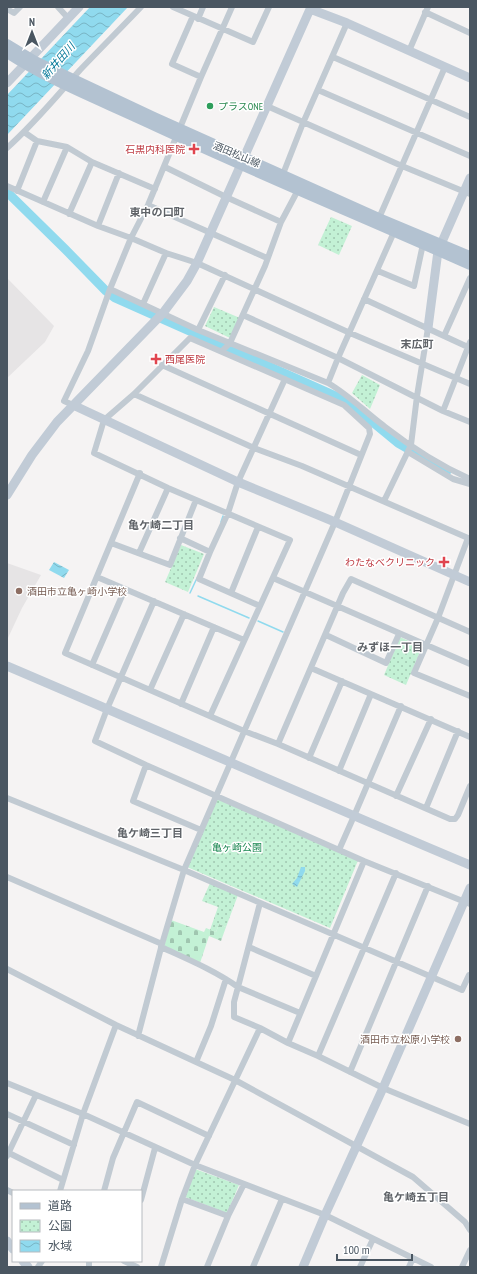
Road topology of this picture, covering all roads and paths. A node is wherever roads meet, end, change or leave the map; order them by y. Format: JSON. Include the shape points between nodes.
{"nodes":[{"id":1,"x":20,"y":7,"type":"edge"},
{"id":2,"x":58,"y":7,"type":"edge"},
{"id":3,"x":78,"y":7,"type":"edge"},
{"id":4,"x":141,"y":7,"type":"edge"},
{"id":5,"x":173,"y":7,"type":"edge"},
{"id":6,"x":203,"y":7,"type":"edge"},
{"id":7,"x":232,"y":7,"type":"edge"},
{"id":8,"x":269,"y":7,"type":"edge"},
{"id":9,"x":310,"y":8,"type":"edge"},
{"id":10,"x":7,"y":9,"type":"edge"},
{"id":11,"x":427,"y":10,"type":"edge"},
{"id":12,"x":196,"y":17,"type":"junction"},
{"id":13,"x":68,"y":18,"type":"junction"},
{"id":14,"x":347,"y":23,"type":"junction"},
{"id":15,"x":223,"y":30,"type":"junction"},
{"id":16,"x":470,"y":33,"type":"edge"},
{"id":17,"x":7,"y":44,"type":"edge"},
{"id":18,"x":409,"y":51,"type":"junction"},
{"id":19,"x":7,"y":53,"type":"edge"},
{"id":20,"x":332,"y":57,"type":"junction"},
{"id":21,"x":30,"y":63,"type":"junction"},
{"id":22,"x":445,"y":67,"type":"junction"},
{"id":23,"x":201,"y":77,"type":"junction"},
{"id":24,"x":470,"y":78,"type":"edge"},
{"id":25,"x":67,"y":81,"type":"junction"},
{"id":26,"x":7,"y":83,"type":"edge"},
{"id":27,"x":318,"y":90,"type":"junction"},
{"id":28,"x":431,"y":100,"type":"junction"},
{"id":29,"x":267,"y":106,"type":"junction"},
{"id":30,"x":470,"y":117,"type":"edge"},
{"id":31,"x":303,"y":123,"type":"junction"},
{"id":32,"x":24,"y":132,"type":"junction"},
{"id":33,"x":417,"y":132,"type":"junction"},
{"id":34,"x":179,"y":133,"type":"junction"},
{"id":35,"x":37,"y":141,"type":"junction"},
{"id":36,"x":67,"y":147,"type":"junction"},
{"id":37,"x":7,"y":148,"type":"edge"},
{"id":38,"x":470,"y":156,"type":"edge"},
{"id":39,"x":242,"y":161,"type":"junction"},
{"id":40,"x":92,"y":162,"type":"junction"},
{"id":41,"x":402,"y":166,"type":"junction"},
{"id":42,"x":165,"y":167,"type":"junction"},
{"id":43,"x":119,"y":173,"type":"junction"},
{"id":44,"x":283,"y":174,"type":"junction"},
{"id":45,"x":470,"y":178,"type":"edge"},
{"id":46,"x":8,"y":186,"type":"edge"},
{"id":47,"x":155,"y":189,"type":"junction"},
{"id":48,"x":298,"y":190,"type":"junction"},
{"id":49,"x":17,"y":191,"type":"junction"},
{"id":50,"x":467,"y":193,"type":"edge"},
{"id":51,"x":226,"y":197,"type":"junction"},
{"id":52,"x":44,"y":202,"type":"junction"},
{"id":53,"x":148,"y":205,"type":"junction"},
{"id":54,"x":69,"y":214,"type":"junction"},
{"id":55,"x":379,"y":218,"type":"junction"},
{"id":56,"x":281,"y":222,"type":"junction"},
{"id":57,"x":98,"y":226,"type":"junction"},
{"id":58,"x":394,"y":232,"type":"junction"},
{"id":59,"x":210,"y":233,"type":"junction"},
{"id":60,"x":131,"y":238,"type":"junction"},
{"id":61,"x":423,"y":244,"type":"junction"},
{"id":62,"x":439,"y":247,"type":"junction"},
{"id":63,"x":166,"y":253,"type":"junction"},
{"id":64,"x":470,"y":256,"type":"edge"},
{"id":65,"x":267,"y":258,"type":"junction"},
{"id":66,"x":197,"y":263,"type":"junction"},
{"id":67,"x":470,"y":265,"type":"edge"},
{"id":68,"x":378,"y":271,"type":"junction"},
{"id":69,"x":225,"y":275,"type":"junction"},
{"id":70,"x":470,"y":278,"type":"edge"},
{"id":71,"x":255,"y":289,"type":"junction"},
{"id":72,"x":110,"y":290,"type":"junction"},
{"id":73,"x":364,"y":299,"type":"junction"},
{"id":74,"x":143,"y":304,"type":"junction"},
{"id":75,"x":163,"y":313,"type":"junction"},
{"id":76,"x":243,"y":315,"type":"junction"},
{"id":77,"x":428,"y":328,"type":"junction"},
{"id":78,"x":198,"y":330,"type":"junction"},
{"id":79,"x":350,"y":333,"type":"junction"},
{"id":80,"x":444,"y":336,"type":"junction"},
{"id":81,"x":230,"y":343,"type":"junction"},
{"id":82,"x":469,"y":346,"type":"edge"},
{"id":83,"x":222,"y":352,"type":"junction"},
{"id":84,"x":338,"y":358,"type":"junction"},
{"id":85,"x":422,"y":363,"type":"junction"},
{"id":86,"x":162,"y":365,"type":"junction"},
{"id":87,"x":285,"y":379,"type":"junction"},
{"id":88,"x":456,"y":379,"type":"junction"},
{"id":89,"x":328,"y":383,"type":"junction"},
{"id":90,"x":470,"y":384,"type":"edge"},
{"id":91,"x":134,"y":394,"type":"junction"},
{"id":92,"x":417,"y":396,"type":"junction"},
{"id":93,"x":74,"y":405,"type":"junction"},
{"id":94,"x":443,"y":411,"type":"junction"},
{"id":95,"x":270,"y":414,"type":"junction"},
{"id":96,"x":104,"y":420,"type":"junction"},
{"id":97,"x":470,"y":422,"type":"edge"},
{"id":98,"x":411,"y":445,"type":"junction"},
{"id":99,"x":254,"y":448,"type":"junction"},
{"id":100,"x":408,"y":452,"type":"junction"},
{"id":101,"x":361,"y":455,"type":"junction"},
{"id":102,"x":140,"y":473,"type":"junction"},
{"id":103,"x":470,"y":479,"type":"edge"},
{"id":104,"x":238,"y":482,"type":"junction"},
{"id":105,"x":470,"y":484,"type":"edge"},
{"id":106,"x":349,"y":486,"type":"junction"},
{"id":107,"x":168,"y":488,"type":"junction"},
{"id":108,"x":7,"y":495,"type":"edge"},
{"id":109,"x":196,"y":500,"type":"junction"},
{"id":110,"x":384,"y":501,"type":"junction"},
{"id":111,"x":228,"y":513,"type":"junction"},
{"id":112,"x":335,"y":522,"type":"junction"},
{"id":113,"x":258,"y":526,"type":"junction"},
{"id":114,"x":180,"y":538,"type":"junction"},
{"id":115,"x":111,"y":542,"type":"junction"},
{"id":116,"x":210,"y":552,"type":"junction"},
{"id":117,"x":139,"y":553,"type":"junction"},
{"id":118,"x":454,"y":576,"type":"junction"},
{"id":119,"x":97,"y":577,"type":"junction"},
{"id":120,"x":272,"y":578,"type":"junction"},
{"id":121,"x":470,"y":582,"type":"edge"},
{"id":122,"x":125,"y":589,"type":"junction"},
{"id":123,"x":230,"y":592,"type":"junction"},
{"id":124,"x":304,"y":592,"type":"junction"},
{"id":125,"x":154,"y":601,"type":"junction"},
{"id":126,"x":260,"y":606,"type":"junction"},
{"id":127,"x":338,"y":607,"type":"junction"},
{"id":128,"x":184,"y":614,"type":"junction"},
{"id":129,"x":438,"y":618,"type":"junction"},
{"id":130,"x":214,"y":627,"type":"junction"},
{"id":131,"x":470,"y":632,"type":"edge"},
{"id":132,"x":399,"y":634,"type":"junction"},
{"id":133,"x":326,"y":635,"type":"junction"},
{"id":134,"x":244,"y":640,"type":"junction"},
{"id":135,"x":426,"y":646,"type":"junction"},
{"id":136,"x":470,"y":664,"type":"edge"},
{"id":137,"x":92,"y":665,"type":"junction"},
{"id":138,"x":7,"y":666,"type":"edge"},
{"id":139,"x":311,"y":668,"type":"junction"},
{"id":140,"x":120,"y":677,"type":"junction"},
{"id":141,"x":342,"y":681,"type":"junction"},
{"id":142,"x":150,"y":690,"type":"junction"},
{"id":143,"x":371,"y":694,"type":"junction"},
{"id":144,"x":470,"y":696,"type":"edge"},
{"id":145,"x":181,"y":704,"type":"junction"},
{"id":146,"x":401,"y":706,"type":"junction"},
{"id":147,"x":107,"y":709,"type":"junction"},
{"id":148,"x":210,"y":716,"type":"junction"},
{"id":149,"x":431,"y":719,"type":"junction"},
{"id":150,"x":244,"y":731,"type":"junction"},
{"id":151,"x":458,"y":731,"type":"junction"},
{"id":152,"x":470,"y":737,"type":"edge"},
{"id":153,"x":278,"y":744,"type":"junction"},
{"id":154,"x":309,"y":758,"type":"junction"},
{"id":155,"x":231,"y":762,"type":"junction"},
{"id":156,"x":146,"y":765,"type":"junction"},
{"id":157,"x":339,"y":771,"type":"junction"},
{"id":158,"x":368,"y":783,"type":"junction"},
{"id":159,"x":470,"y":786,"type":"edge"},
{"id":160,"x":216,"y":795,"type":"junction"},
{"id":161,"x":396,"y":796,"type":"junction"},
{"id":162,"x":7,"y":798,"type":"edge"},
{"id":163,"x":426,"y":808,"type":"junction"},
{"id":164,"x":354,"y":816,"type":"junction"},
{"id":165,"x":201,"y":830,"type":"junction"},
{"id":166,"x":339,"y":850,"type":"junction"},
{"id":167,"x":364,"y":861,"type":"junction"},
{"id":168,"x":470,"y":865,"type":"edge"},
{"id":169,"x":184,"y":870,"type":"junction"},
{"id":170,"x":396,"y":874,"type":"junction"},
{"id":171,"x":7,"y":877,"type":"edge"},
{"id":172,"x":428,"y":886,"type":"junction"},
{"id":173,"x":470,"y":888,"type":"edge"},
{"id":174,"x":467,"y":902,"type":"edge"},
{"id":175,"x":260,"y":903,"type":"junction"},
{"id":176,"x":333,"y":934,"type":"junction"},
{"id":177,"x":161,"y":946,"type":"junction"},
{"id":178,"x":249,"y":947,"type":"junction"},
{"id":179,"x":364,"y":948,"type":"junction"},
{"id":180,"x":396,"y":962,"type":"junction"},
{"id":181,"x":7,"y":969,"type":"edge"},
{"id":182,"x":470,"y":975,"type":"edge"},
{"id":183,"x":316,"y":976,"type":"junction"},
{"id":184,"x":432,"y":977,"type":"junction"},
{"id":185,"x":226,"y":979,"type":"junction"},
{"id":186,"x":238,"y":987,"type":"junction"},
{"id":187,"x":300,"y":1013,"type":"junction"},
{"id":188,"x":116,"y":1025,"type":"junction"},
{"id":189,"x":260,"y":1028,"type":"junction"},
{"id":190,"x":138,"y":1036,"type":"junction"},
{"id":191,"x":288,"y":1044,"type":"junction"},
{"id":192,"x":318,"y":1056,"type":"junction"},
{"id":193,"x":196,"y":1062,"type":"junction"},
{"id":194,"x":350,"y":1072,"type":"junction"},
{"id":195,"x":236,"y":1080,"type":"junction"},
{"id":196,"x":7,"y":1083,"type":"edge"},
{"id":197,"x":383,"y":1088,"type":"junction"},
{"id":198,"x":36,"y":1095,"type":"junction"},
{"id":199,"x":7,"y":1114,"type":"edge"},
{"id":200,"x":83,"y":1114,"type":"junction"},
{"id":201,"x":24,"y":1122,"type":"junction"},
{"id":202,"x":470,"y":1124,"type":"edge"},
{"id":203,"x":123,"y":1132,"type":"junction"},
{"id":204,"x":208,"y":1136,"type":"junction"},
{"id":205,"x":74,"y":1145,"type":"junction"},
{"id":206,"x":357,"y":1146,"type":"junction"},
{"id":207,"x":156,"y":1148,"type":"junction"},
{"id":208,"x":8,"y":1154,"type":"edge"},
{"id":209,"x":195,"y":1165,"type":"junction"},
{"id":210,"x":64,"y":1180,"type":"junction"},
{"id":211,"x":244,"y":1184,"type":"junction"},
{"id":212,"x":60,"y":1190,"type":"edge"},
{"id":213,"x":104,"y":1190,"type":"edge"},
{"id":214,"x":142,"y":1197,"type":"edge"},
{"id":215,"x":182,"y":1199,"type":"junction"},
{"id":216,"x":282,"y":1199,"type":"junction"},
{"id":217,"x":325,"y":1215,"type":"junction"},
{"id":218,"x":228,"y":1216,"type":"junction"},
{"id":219,"x":470,"y":1230,"type":"edge"},
{"id":220,"x":373,"y":1239,"type":"junction"},
{"id":221,"x":470,"y":1250,"type":"edge"},
{"id":222,"x":413,"y":1258,"type":"junction"},
{"id":223,"x":126,"y":1262,"type":"edge"},
{"id":224,"x":137,"y":1267,"type":"edge"},
{"id":225,"x":161,"y":1267,"type":"edge"},
{"id":226,"x":207,"y":1267,"type":"edge"},
{"id":227,"x":253,"y":1267,"type":"edge"},
{"id":228,"x":303,"y":1267,"type":"edge"},
{"id":229,"x":360,"y":1267,"type":"edge"},
{"id":230,"x":409,"y":1267,"type":"edge"},
{"id":231,"x":432,"y":1267,"type":"edge"},
{"id":232,"x":462,"y":1267,"type":"edge"}],
"edges":[{"from":1,"to":10,"type":"street","via":[[14,13]]},
{"from":2,"to":13,"type":"street"},
{"from":3,"to":13,"type":"street"},
{"from":4,"to":25,"type":"street"},
{"from":5,"to":12,"type":"street"},
{"from":6,"to":12,"type":"street"},
{"from":7,"to":15,"type":"street"},
{"from":8,"to":15,"type":"street","via":[[254,42]]},
{"from":9,"to":14,"type":"street"},
{"from":9,"to":29,"type":"street"},
{"from":11,"to":16,"type":"street"},
{"from":11,"to":18,"type":"street"},
{"from":12,"to":15,"type":"street"},
{"from":12,"to":23,"type":"street","via":[[172,64]]},
{"from":13,"to":21,"type":"street"},
{"from":14,"to":18,"type":"street"},
{"from":14,"to":20,"type":"street"},
{"from":15,"to":23,"type":"street"},
{"from":17,"to":21,"type":"main road","name":"酒田松山線"},
{"from":18,"to":22,"type":"street"},
{"from":19,"to":21,"type":"main road","name":"酒田松山線"},
{"from":20,"to":27,"type":"street"},
{"from":20,"to":28,"type":"street"},
{"from":21,"to":25,"type":"main road","name":"酒田松山線"},
{"from":21,"to":26,"type":"street"},
{"from":22,"to":24,"type":"street"},
{"from":22,"to":28,"type":"street"},
{"from":23,"to":34,"type":"street"},
{"from":25,"to":32,"type":"street"},
{"from":25,"to":34,"type":"main road","name":"酒田松山線"},
{"from":27,"to":31,"type":"street"},
{"from":27,"to":33,"type":"street"},
{"from":28,"to":30,"type":"street"},
{"from":28,"to":33,"type":"street"},
{"from":29,"to":31,"type":"street"},
{"from":29,"to":39,"type":"street"},
{"from":31,"to":41,"type":"street"},
{"from":31,"to":44,"type":"street"},
{"from":32,"to":35,"type":"street"},
{"from":32,"to":37,"type":"street"},
{"from":33,"to":38,"type":"street"},
{"from":33,"to":41,"type":"street"},
{"from":34,"to":39,"type":"main road","name":"酒田松山線"},
{"from":34,"to":42,"type":"street"},
{"from":35,"to":36,"type":"street"},
{"from":35,"to":49,"type":"street"},
{"from":36,"to":40,"type":"street"},
{"from":36,"to":52,"type":"street"},
{"from":39,"to":44,"type":"main road","name":"酒田松山線"},
{"from":39,"to":48,"type":"main road","name":"酒田松山線"},
{"from":39,"to":51,"type":"street"},
{"from":40,"to":43,"type":"street"},
{"from":40,"to":54,"type":"street"},
{"from":41,"to":50,"type":"street"},
{"from":41,"to":55,"type":"street"},
{"from":42,"to":47,"type":"street"},
{"from":42,"to":51,"type":"street"},
{"from":43,"to":47,"type":"street"},
{"from":43,"to":57,"type":"street"},
{"from":44,"to":55,"type":"main road","name":"酒田松山線"},
{"from":45,"to":50,"type":"street"},
{"from":46,"to":49,"type":"street"},
{"from":47,"to":53,"type":"street"},
{"from":48,"to":56,"type":"street"},
{"from":48,"to":58,"type":"main road","name":"酒田松山線"},
{"from":49,"to":52,"type":"street"},
{"from":50,"to":62,"type":"street"},
{"from":51,"to":56,"type":"street"},
{"from":51,"to":59,"type":"street"},
{"from":52,"to":54,"type":"street"},
{"from":53,"to":59,"type":"street"},
{"from":53,"to":60,"type":"street"},
{"from":54,"to":57,"type":"street"},
{"from":55,"to":62,"type":"main road","name":"酒田松山線"},
{"from":56,"to":65,"type":"street"},
{"from":57,"to":60,"type":"street"},
{"from":58,"to":61,"type":"main road","name":"酒田松山線"},
{"from":58,"to":68,"type":"street"},
{"from":59,"to":65,"type":"street"},
{"from":59,"to":66,"type":"street"},
{"from":60,"to":63,"type":"street"},
{"from":60,"to":72,"type":"street"},
{"from":61,"to":62,"type":"main road","name":"酒田松山線"},
{"from":61,"to":68,"type":"street","via":[[414,286]]},
{"from":62,"to":64,"type":"main road","name":"酒田松山線"},
{"from":62,"to":67,"type":"main road","name":"酒田松山線"},
{"from":62,"to":77,"type":"street"},
{"from":63,"to":66,"type":"street"},
{"from":63,"to":74,"type":"street"},
{"from":65,"to":71,"type":"street"},
{"from":66,"to":69,"type":"street"},
{"from":66,"to":75,"type":"street"},
{"from":68,"to":73,"type":"street"},
{"from":69,"to":71,"type":"street"},
{"from":69,"to":78,"type":"street"},
{"from":70,"to":80,"type":"street"},
{"from":71,"to":76,"type":"street"},
{"from":71,"to":79,"type":"street"},
{"from":72,"to":74,"type":"street"},
{"from":72,"to":93,"type":"street","via":[[88,351],[64,401]]},
{"from":73,"to":77,"type":"street"},
{"from":73,"to":79,"type":"street"},
{"from":74,"to":75,"type":"street"},
{"from":75,"to":78,"type":"street"},
{"from":75,"to":93,"type":"street"},
{"from":76,"to":81,"type":"street"},
{"from":76,"to":84,"type":"street"},
{"from":77,"to":80,"type":"street"},
{"from":77,"to":85,"type":"street"},
{"from":78,"to":81,"type":"street"},
{"from":79,"to":84,"type":"street"},
{"from":79,"to":85,"type":"street"},
{"from":80,"to":82,"type":"street"},
{"from":81,"to":83,"type":"street"},
{"from":81,"to":89,"type":"street"},
{"from":82,"to":88,"type":"street"},
{"from":83,"to":86,"type":"street","via":[[190,338]]},
{"from":83,"to":87,"type":"street"},
{"from":84,"to":89,"type":"street"},
{"from":84,"to":92,"type":"street"},
{"from":85,"to":88,"type":"street"},
{"from":85,"to":92,"type":"street"},
{"from":86,"to":91,"type":"street"},
{"from":86,"to":95,"type":"street"},
{"from":87,"to":95,"type":"street"},
{"from":87,"to":101,"type":"street","via":[[344,405],[369,428],[370,434]]},
{"from":88,"to":90,"type":"street"},
{"from":88,"to":94,"type":"street"},
{"from":89,"to":98,"type":"street"},
{"from":91,"to":96,"type":"street"},
{"from":91,"to":99,"type":"street"},
{"from":92,"to":94,"type":"street"},
{"from":92,"to":98,"type":"street"},
{"from":93,"to":96,"type":"street"},
{"from":93,"to":108,"type":"street","via":[[57,422],[32,455]]},
{"from":94,"to":97,"type":"street"},
{"from":95,"to":99,"type":"street"},
{"from":95,"to":101,"type":"street"},
{"from":96,"to":102,"type":"street","via":[[94,453]]},
{"from":96,"to":104,"type":"street"},
{"from":98,"to":100,"type":"street"},
{"from":98,"to":103,"type":"street","via":[[432,460]]},
{"from":99,"to":104,"type":"street"},
{"from":99,"to":106,"type":"street"},
{"from":100,"to":105,"type":"street","via":[[453,478]]},
{"from":100,"to":110,"type":"street"},
{"from":101,"to":106,"type":"street"},
{"from":102,"to":107,"type":"street"},
{"from":102,"to":115,"type":"street"},
{"from":104,"to":111,"type":"street"},
{"from":104,"to":112,"type":"street"},
{"from":106,"to":110,"type":"street"},
{"from":106,"to":112,"type":"street"},
{"from":107,"to":109,"type":"street"},
{"from":107,"to":117,"type":"street"},
{"from":109,"to":111,"type":"street"},
{"from":109,"to":114,"type":"street"},
{"from":110,"to":118,"type":"street","via":[[468,538]]},
{"from":111,"to":113,"type":"street"},
{"from":111,"to":116,"type":"street"},
{"from":112,"to":118,"type":"street"},
{"from":112,"to":124,"type":"street"},
{"from":113,"to":120,"type":"street","via":[[290,540]]},
{"from":113,"to":123,"type":"street"},
{"from":114,"to":116,"type":"street"},
{"from":114,"to":117,"type":"street","via":[[170,565]]},
{"from":115,"to":117,"type":"street"},
{"from":115,"to":119,"type":"street"},
{"from":116,"to":123,"type":"street","via":[[199,579]]},
{"from":118,"to":121,"type":"street"},
{"from":118,"to":129,"type":"street"},
{"from":119,"to":122,"type":"street"},
{"from":119,"to":137,"type":"street","via":[[65,653]]},
{"from":120,"to":124,"type":"street"},
{"from":120,"to":126,"type":"street"},
{"from":122,"to":125,"type":"street"},
{"from":122,"to":137,"type":"street"},
{"from":123,"to":126,"type":"street"},
{"from":124,"to":127,"type":"street"},
{"from":124,"to":150,"type":"street"},
{"from":125,"to":128,"type":"street"},
{"from":125,"to":140,"type":"street"},
{"from":126,"to":134,"type":"street"},
{"from":127,"to":129,"type":"street","via":[[351,579]]},
{"from":127,"to":132,"type":"street"},
{"from":127,"to":133,"type":"street"},
{"from":128,"to":130,"type":"street"},
{"from":128,"to":142,"type":"street"},
{"from":129,"to":131,"type":"street"},
{"from":129,"to":135,"type":"street"},
{"from":130,"to":134,"type":"street"},
{"from":130,"to":145,"type":"street"},
{"from":132,"to":133,"type":"street","via":[[386,663]]},
{"from":132,"to":135,"type":"street"},
{"from":133,"to":139,"type":"street"},
{"from":134,"to":148,"type":"street"},
{"from":135,"to":136,"type":"street"},
{"from":135,"to":144,"type":"street","via":[[414,673]]},
{"from":137,"to":140,"type":"street"},
{"from":138,"to":147,"type":"street"},
{"from":139,"to":141,"type":"street"},
{"from":139,"to":153,"type":"street"},
{"from":140,"to":142,"type":"street"},
{"from":140,"to":147,"type":"street"},
{"from":141,"to":143,"type":"street"},
{"from":141,"to":154,"type":"street"},
{"from":142,"to":145,"type":"street"},
{"from":143,"to":146,"type":"street"},
{"from":143,"to":157,"type":"street"},
{"from":145,"to":148,"type":"street"},
{"from":146,"to":149,"type":"street"},
{"from":146,"to":158,"type":"street"},
{"from":147,"to":155,"type":"street"},
{"from":147,"to":156,"type":"street","via":[[95,741]]},
{"from":148,"to":150,"type":"street"},
{"from":149,"to":151,"type":"street"},
{"from":149,"to":161,"type":"street"},
{"from":150,"to":153,"type":"street"},
{"from":150,"to":155,"type":"street"},
{"from":151,"to":152,"type":"street"},
{"from":151,"to":163,"type":"street"},
{"from":153,"to":154,"type":"street"},
{"from":154,"to":157,"type":"street"},
{"from":155,"to":160,"type":"street"},
{"from":155,"to":164,"type":"street"},
{"from":156,"to":160,"type":"street"},
{"from":156,"to":165,"type":"street","via":[[133,801]]},
{"from":157,"to":158,"type":"street"},
{"from":158,"to":161,"type":"street"},
{"from":158,"to":164,"type":"street"},
{"from":159,"to":163,"type":"street","via":[[455,819]]},
{"from":160,"to":165,"type":"street"},
{"from":160,"to":166,"type":"street"},
{"from":161,"to":163,"type":"street"},
{"from":162,"to":169,"type":"street"},
{"from":164,"to":166,"type":"street"},
{"from":164,"to":168,"type":"street"},
{"from":165,"to":169,"type":"street"},
{"from":166,"to":167,"type":"street"},
{"from":167,"to":170,"type":"street"},
{"from":167,"to":176,"type":"street"},
{"from":169,"to":175,"type":"street"},
{"from":169,"to":177,"type":"street"},
{"from":170,"to":172,"type":"street"},
{"from":170,"to":179,"type":"street"},
{"from":171,"to":177,"type":"street"},
{"from":172,"to":174,"type":"street"},
{"from":172,"to":180,"type":"street"},
{"from":173,"to":174,"type":"street"},
{"from":174,"to":184,"type":"street"},
{"from":175,"to":176,"type":"street"},
{"from":175,"to":178,"type":"street"},
{"from":176,"to":179,"type":"street"},
{"from":176,"to":183,"type":"street"},
{"from":177,"to":185,"type":"street"},
{"from":177,"to":190,"type":"street"},
{"from":178,"to":183,"type":"street"},
{"from":178,"to":186,"type":"street"},
{"from":179,"to":180,"type":"street"},
{"from":179,"to":192,"type":"street"},
{"from":180,"to":184,"type":"street"},
{"from":180,"to":194,"type":"street"},
{"from":181,"to":188,"type":"street"},
{"from":182,"to":184,"type":"street","via":[[462,990]]},
{"from":183,"to":187,"type":"street"},
{"from":184,"to":197,"type":"street"},
{"from":185,"to":186,"type":"street"},
{"from":185,"to":193,"type":"street"},
{"from":186,"to":187,"type":"street"},
{"from":186,"to":189,"type":"street","via":[[234,1017]]},
{"from":187,"to":191,"type":"street"},
{"from":188,"to":190,"type":"street"},
{"from":188,"to":200,"type":"street"},
{"from":189,"to":191,"type":"street"},
{"from":189,"to":195,"type":"street"},
{"from":190,"to":193,"type":"street"},
{"from":191,"to":192,"type":"street"},
{"from":192,"to":194,"type":"street"},
{"from":193,"to":195,"type":"street"},
{"from":194,"to":197,"type":"street"},
{"from":195,"to":204,"type":"street"},
{"from":195,"to":206,"type":"street"},
{"from":196,"to":198,"type":"street"},
{"from":197,"to":202,"type":"street"},
{"from":197,"to":206,"type":"street"},
{"from":198,"to":200,"type":"street"},
{"from":198,"to":201,"type":"street"},
{"from":199,"to":201,"type":"street"},
{"from":200,"to":203,"type":"street"},
{"from":200,"to":205,"type":"street"},
{"from":201,"to":205,"type":"street"},
{"from":201,"to":208,"type":"street"},
{"from":203,"to":204,"type":"street","via":[[137,1102]]},
{"from":203,"to":207,"type":"street"},
{"from":203,"to":213,"type":"street"},
{"from":204,"to":209,"type":"street"},
{"from":205,"to":210,"type":"street"},
{"from":206,"to":217,"type":"street"},
{"from":206,"to":219,"type":"street","via":[[413,1177]]},
{"from":207,"to":209,"type":"street"},
{"from":207,"to":214,"type":"street"},
{"from":208,"to":210,"type":"street"},
{"from":209,"to":211,"type":"street"},
{"from":209,"to":215,"type":"street"},
{"from":210,"to":212,"type":"street"},
{"from":211,"to":216,"type":"street"},
{"from":211,"to":218,"type":"street"},
{"from":215,"to":218,"type":"street"},
{"from":215,"to":225,"type":"street"},
{"from":216,"to":217,"type":"street"},
{"from":216,"to":227,"type":"street"},
{"from":217,"to":220,"type":"street"},
{"from":217,"to":228,"type":"street"},
{"from":218,"to":226,"type":"street"},
{"from":220,"to":222,"type":"street"},
{"from":220,"to":229,"type":"street"},
{"from":221,"to":232,"type":"street"},
{"from":222,"to":230,"type":"street"},
{"from":222,"to":231,"type":"street"},
{"from":223,"to":224,"type":"street"}]}
